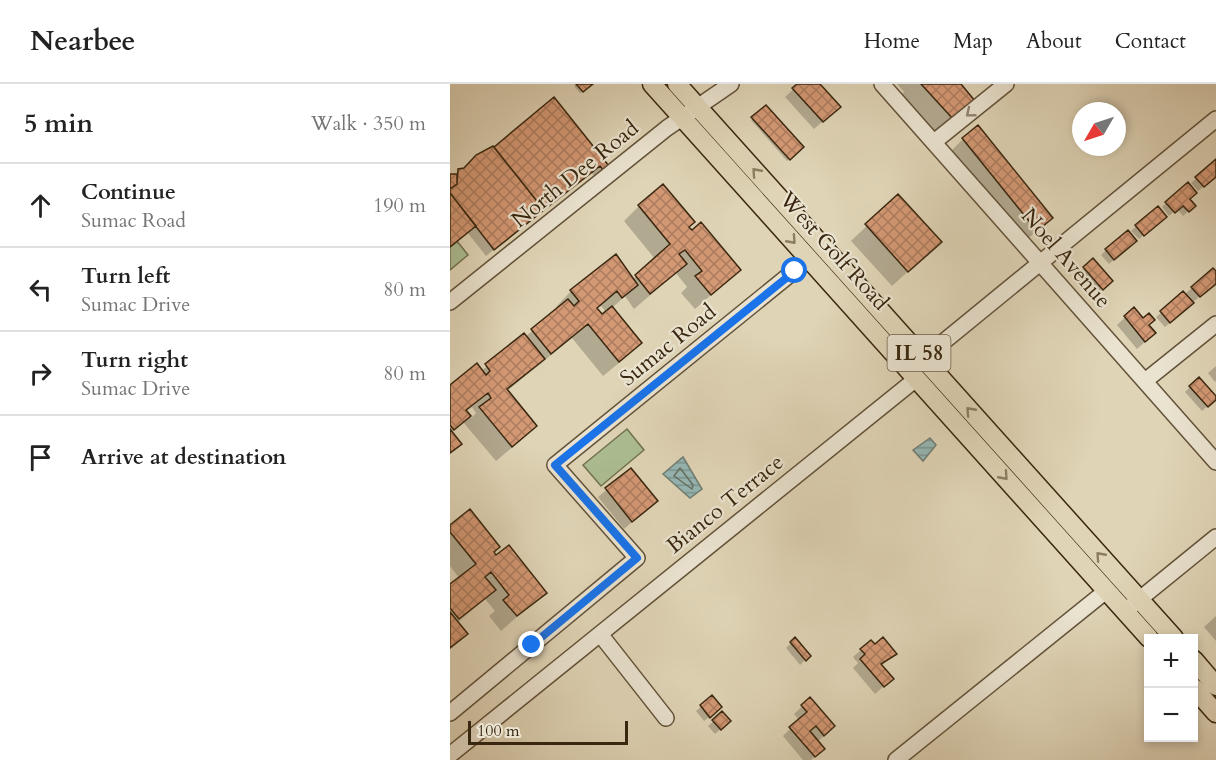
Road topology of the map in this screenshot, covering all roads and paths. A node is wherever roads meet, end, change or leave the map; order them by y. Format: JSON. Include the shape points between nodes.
{"nodes":[{"id":1,"x":652,"y":84,"type":"edge"},
{"id":2,"x":677,"y":84,"type":"edge"},
{"id":3,"x":731,"y":84,"type":"edge"},
{"id":4,"x":882,"y":84,"type":"edge"},
{"id":5,"x":1006,"y":84,"type":"edge"},
{"id":6,"x":698,"y":107,"type":"junction"},
{"id":7,"x":682,"y":118,"type":"junction"},
{"id":8,"x":1216,"y":119,"type":"edge"},
{"id":9,"x":934,"y":142,"type":"junction"},
{"id":10,"x":809,"y":259,"type":"junction"},
{"id":11,"x":1039,"y":262,"type":"junction"},
{"id":12,"x":450,"y":302,"type":"edge"},
{"id":13,"x":1216,"y":324,"type":"edge"},
{"id":14,"x":923,"y":358,"type":"junction"},
{"id":15,"x":912,"y":375,"type":"junction"},
{"id":16,"x":1145,"y":381,"type":"junction"},
{"id":17,"x":1216,"y":462,"type":"edge"},
{"id":18,"x":1216,"y":537,"type":"edge"},
{"id":19,"x":1106,"y":591,"type":"junction"},
{"id":20,"x":1139,"y":600,"type":"junction"},
{"id":21,"x":1125,"y":612,"type":"junction"},
{"id":22,"x":600,"y":633,"type":"junction"},
{"id":23,"x":1145,"y":634,"type":"edge"},
{"id":24,"x":1170,"y":634,"type":"edge"},
{"id":25,"x":1198,"y":665,"type":"edge"},
{"id":26,"x":1216,"y":686,"type":"edge"},
{"id":27,"x":1198,"y":693,"type":"edge"},
{"id":28,"x":450,"y":713,"type":"edge"},
{"id":29,"x":1216,"y":714,"type":"edge"},
{"id":30,"x":666,"y":718,"type":"dead end"},
{"id":31,"x":450,"y":755,"type":"edge"},
{"id":32,"x":896,"y":760,"type":"edge"}],
"edges":[{"from":1,"to":7,"type":"main road","name":"West Golf Road","number":"IL 58"},
{"from":2,"to":6,"type":"main road","name":"West Golf Road","number":"IL 58"},
{"from":3,"to":6,"type":"street","name":"North Dee Road"},
{"from":4,"to":9,"type":"street","name":"Noel Avenue"},
{"from":5,"to":9,"type":"street","one_way":true},
{"from":6,"to":7,"type":"street","name":"North Dee Road"},
{"from":14,"to":6,"type":"main road","name":"West Golf Road","number":"IL 58","one_way":true},
{"from":7,"to":10,"type":"main road","name":"West Golf Road","number":"IL 58","one_way":true},
{"from":7,"to":12,"type":"street","name":"North Dee Road"},
{"from":8,"to":11,"type":"street"},
{"from":9,"to":11,"type":"street","name":"Noel Avenue"},
{"from":10,"to":15,"type":"main road","name":"West Golf Road","number":"IL 58"},
{"from":10,"to":28,"type":"street","name":"Sumac Road","via":[[555,465],[637,558]]},
{"from":11,"to":14,"type":"street"},
{"from":11,"to":16,"type":"street","name":"Noel Avenue"},
{"from":13,"to":16,"type":"street"},
{"from":14,"to":15,"type":"street","name":"Bianco Terrace"},
{"from":20,"to":14,"type":"main road","name":"West Golf Road","number":"IL 58","one_way":true},
{"from":15,"to":19,"type":"main road","name":"West Golf Road","number":"IL 58","one_way":true},
{"from":15,"to":22,"type":"street","name":"Bianco Terrace"},
{"from":16,"to":17,"type":"street","name":"Noel Avenue"},
{"from":18,"to":20,"type":"street"},
{"from":19,"to":21,"type":"main road","name":"West Golf Road","number":"IL 58"},
{"from":19,"to":32,"type":"street"},
{"from":20,"to":21,"type":"street"},
{"from":20,"to":24,"type":"main road","name":"West Golf Road","number":"IL 58"},
{"from":21,"to":23,"type":"main road","name":"West Golf Road","number":"IL 58"},
{"from":22,"to":30,"type":"street"},
{"from":22,"to":31,"type":"street","name":"Bianco Terrace"},
{"from":25,"to":26,"type":"main road"},
{"from":27,"to":29,"type":"main road"}]}
